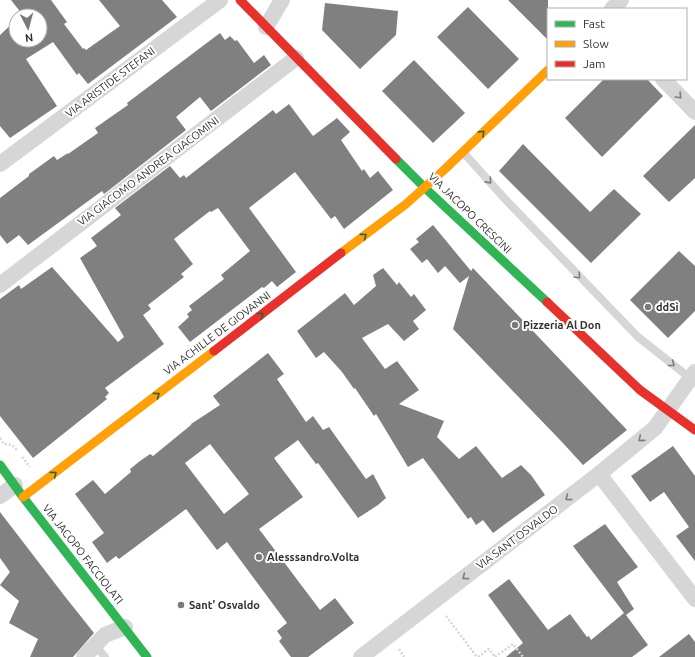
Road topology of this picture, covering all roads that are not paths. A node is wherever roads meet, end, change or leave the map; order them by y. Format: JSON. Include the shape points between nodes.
{"nodes":[{"id":1,"x":220,"y":0,"type":"edge"},
{"id":2,"x":240,"y":0,"type":"edge"},
{"id":3,"x":282,"y":0,"type":"edge"},
{"id":4,"x":621,"y":0,"type":"edge"},
{"id":5,"x":613,"y":8,"type":"edge"},
{"id":6,"x":266,"y":27,"type":"junction"},
{"id":7,"x":296,"y":58,"type":"junction"},
{"id":8,"x":547,"y":71,"type":"edge"},
{"id":9,"x":664,"y":80,"type":"edge"},
{"id":10,"x":695,"y":112,"type":"edge"},
{"id":11,"x":463,"y":152,"type":"junction"},
{"id":12,"x":0,"y":164,"type":"edge"},
{"id":13,"x":425,"y":188,"type":"junction"},
{"id":14,"x":0,"y":284,"type":"edge"},
{"id":15,"x":693,"y":375,"type":"edge"},
{"id":16,"x":667,"y":411,"type":"junction"},
{"id":17,"x":695,"y":430,"type":"edge"},
{"id":18,"x":0,"y":465,"type":"edge"},
{"id":19,"x":599,"y":474,"type":"junction"},
{"id":20,"x":19,"y":491,"type":"junction"},
{"id":21,"x":0,"y":496,"type":"edge"},
{"id":22,"x":695,"y":599,"type":"edge"},
{"id":23,"x":125,"y":627,"type":"junction"},
{"id":24,"x":94,"y":653,"type":"edge"},
{"id":25,"x":147,"y":657,"type":"edge"},
{"id":26,"x":361,"y":657,"type":"edge"}],
"edges":[{"from":1,"to":12,"type":"street","name":"VIA ARISTIDE STEFANI"},
{"from":2,"to":6,"type":"street","name":"VIA JACOPO CRESCINI"},
{"from":3,"to":6,"type":"street"},
{"from":4,"to":5,"type":"street"},
{"from":6,"to":7,"type":"street","name":"VIA JACOPO CRESCINI"},
{"from":7,"to":13,"type":"street","name":"VIA JACOPO CRESCINI"},
{"from":7,"to":14,"type":"street","name":"VIA GIACOMO ANDREA GIACOMINI"},
{"from":11,"to":8,"type":"street","name":"VIA ACHILLE DE GIOVANNI","one_way":true},
{"from":9,"to":10,"type":"street","one_way":true},
{"from":11,"to":13,"type":"street","name":"VIA ACHILLE DE GIOVANNI"},
{"from":11,"to":15,"type":"lane","one_way":true,"via":[[638,337]]},
{"from":13,"to":16,"type":"street","name":"VIA JACOPO CRESCINI","via":[[640,390]]},
{"from":20,"to":13,"type":"street","name":"VIA ACHILLE DE GIOVANNI","one_way":true},
{"from":15,"to":16,"type":"street","name":"VIA SANT'OSVALDO"},
{"from":16,"to":17,"type":"street","name":"VIA JACOPO CRESCINI"},
{"from":16,"to":19,"type":"street","name":"VIA SANT'OSVALDO","one_way":true,"via":[[655,428]]},
{"from":18,"to":20,"type":"street","name":"VIA JACOPO FACCIOLATI"},
{"from":19,"to":22,"type":"street"},
{"from":19,"to":26,"type":"street","name":"VIA SANT'OSVALDO","one_way":true},
{"from":20,"to":21,"type":"street"},
{"from":20,"to":23,"type":"street","name":"VIA JACOPO FACCIOLATI"},
{"from":23,"to":24,"type":"street","via":[[105,635]]},
{"from":23,"to":25,"type":"street","name":"VIA JACOPO FACCIOLATI"}]}
